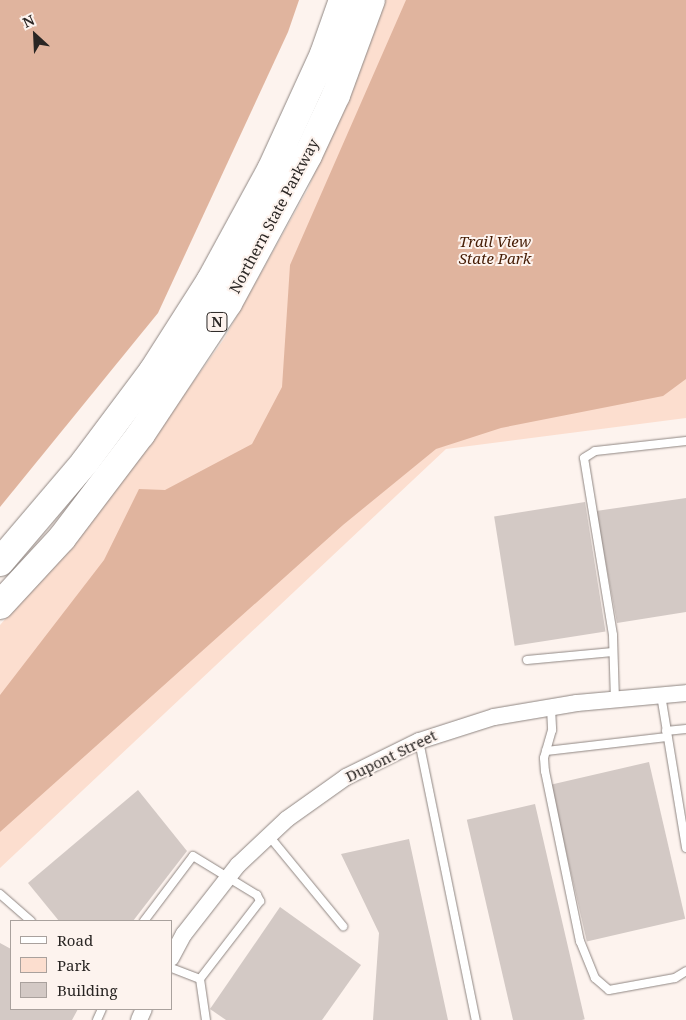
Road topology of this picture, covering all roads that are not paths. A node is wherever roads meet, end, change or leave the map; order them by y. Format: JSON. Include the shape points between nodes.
{"nodes":[{"id":1,"x":343,"y":0,"type":"edge"},
{"id":2,"x":372,"y":0,"type":"edge"},
{"id":3,"x":686,"y":441,"type":"edge"},
{"id":4,"x":0,"y":562,"type":"edge"},
{"id":5,"x":0,"y":605,"type":"edge"},
{"id":6,"x":613,"y":652,"type":"junction"},
{"id":7,"x":527,"y":660,"type":"dead end"},
{"id":8,"x":686,"y":693,"type":"edge"},
{"id":9,"x":661,"y":695,"type":"junction"},
{"id":10,"x":615,"y":700,"type":"junction"},
{"id":11,"x":551,"y":708,"type":"junction"},
{"id":12,"x":686,"y":729,"type":"edge"},
{"id":13,"x":666,"y":734,"type":"junction"},
{"id":14,"x":419,"y":741,"type":"junction"},
{"id":15,"x":546,"y":751,"type":"junction"},
{"id":16,"x":269,"y":836,"type":"junction"},
{"id":17,"x":686,"y":848,"type":"edge"},
{"id":18,"x":229,"y":877,"type":"junction"},
{"id":19,"x":0,"y":894,"type":"edge"},
{"id":20,"x":30,"y":920,"type":"edge"},
{"id":21,"x":145,"y":920,"type":"edge"},
{"id":22,"x":344,"y":926,"type":"dead end"},
{"id":23,"x":172,"y":956,"type":"edge"},
{"id":24,"x":172,"y":968,"type":"edge"},
{"id":25,"x":686,"y":971,"type":"edge"},
{"id":26,"x":200,"y":979,"type":"junction"},
{"id":27,"x":206,"y":1020,"type":"edge"},
{"id":28,"x":476,"y":1020,"type":"edge"}],
"edges":[{"from":1,"to":4,"type":"highway","name":"Northern State Parkway","number":"N","via":[[324,54],[271,170],[211,280],[153,371],[85,462]]},
{"from":2,"to":5,"type":"highway","name":"Northern State Parkway","number":"N","via":[[336,95],[308,155],[224,310],[147,426],[62,538]]},
{"from":3,"to":6,"type":"lane","via":[[595,451],[584,458]]},
{"from":6,"to":7,"type":"lane"},
{"from":6,"to":10,"type":"lane"},
{"from":8,"to":9,"type":"street","name":"Dupont Street"},
{"from":9,"to":10,"type":"street","name":"Dupont Street"},
{"from":9,"to":13,"type":"lane"},
{"from":10,"to":11,"type":"street","name":"Dupont Street"},
{"from":11,"to":14,"type":"street","name":"Dupont Street","via":[[494,717]]},
{"from":11,"to":15,"type":"lane","via":[[552,730]]},
{"from":12,"to":13,"type":"lane"},
{"from":13,"to":15,"type":"lane"},
{"from":13,"to":17,"type":"lane"},
{"from":14,"to":16,"type":"street","name":"Dupont Street","via":[[346,777],[287,819]]},
{"from":14,"to":28,"type":"lane"},
{"from":15,"to":25,"type":"lane","via":[[544,771],[580,941],[595,978],[609,990],[675,978]]},
{"from":16,"to":18,"type":"street","name":"Dupont Street"},
{"from":16,"to":22,"type":"lane"},
{"from":18,"to":21,"type":"lane","via":[[193,856]]},
{"from":18,"to":23,"type":"street","name":"Dupont Street","via":[[184,934]]},
{"from":18,"to":26,"type":"lane","via":[[260,901]]},
{"from":19,"to":20,"type":"lane"},
{"from":24,"to":26,"type":"lane"},
{"from":26,"to":27,"type":"lane"}]}
